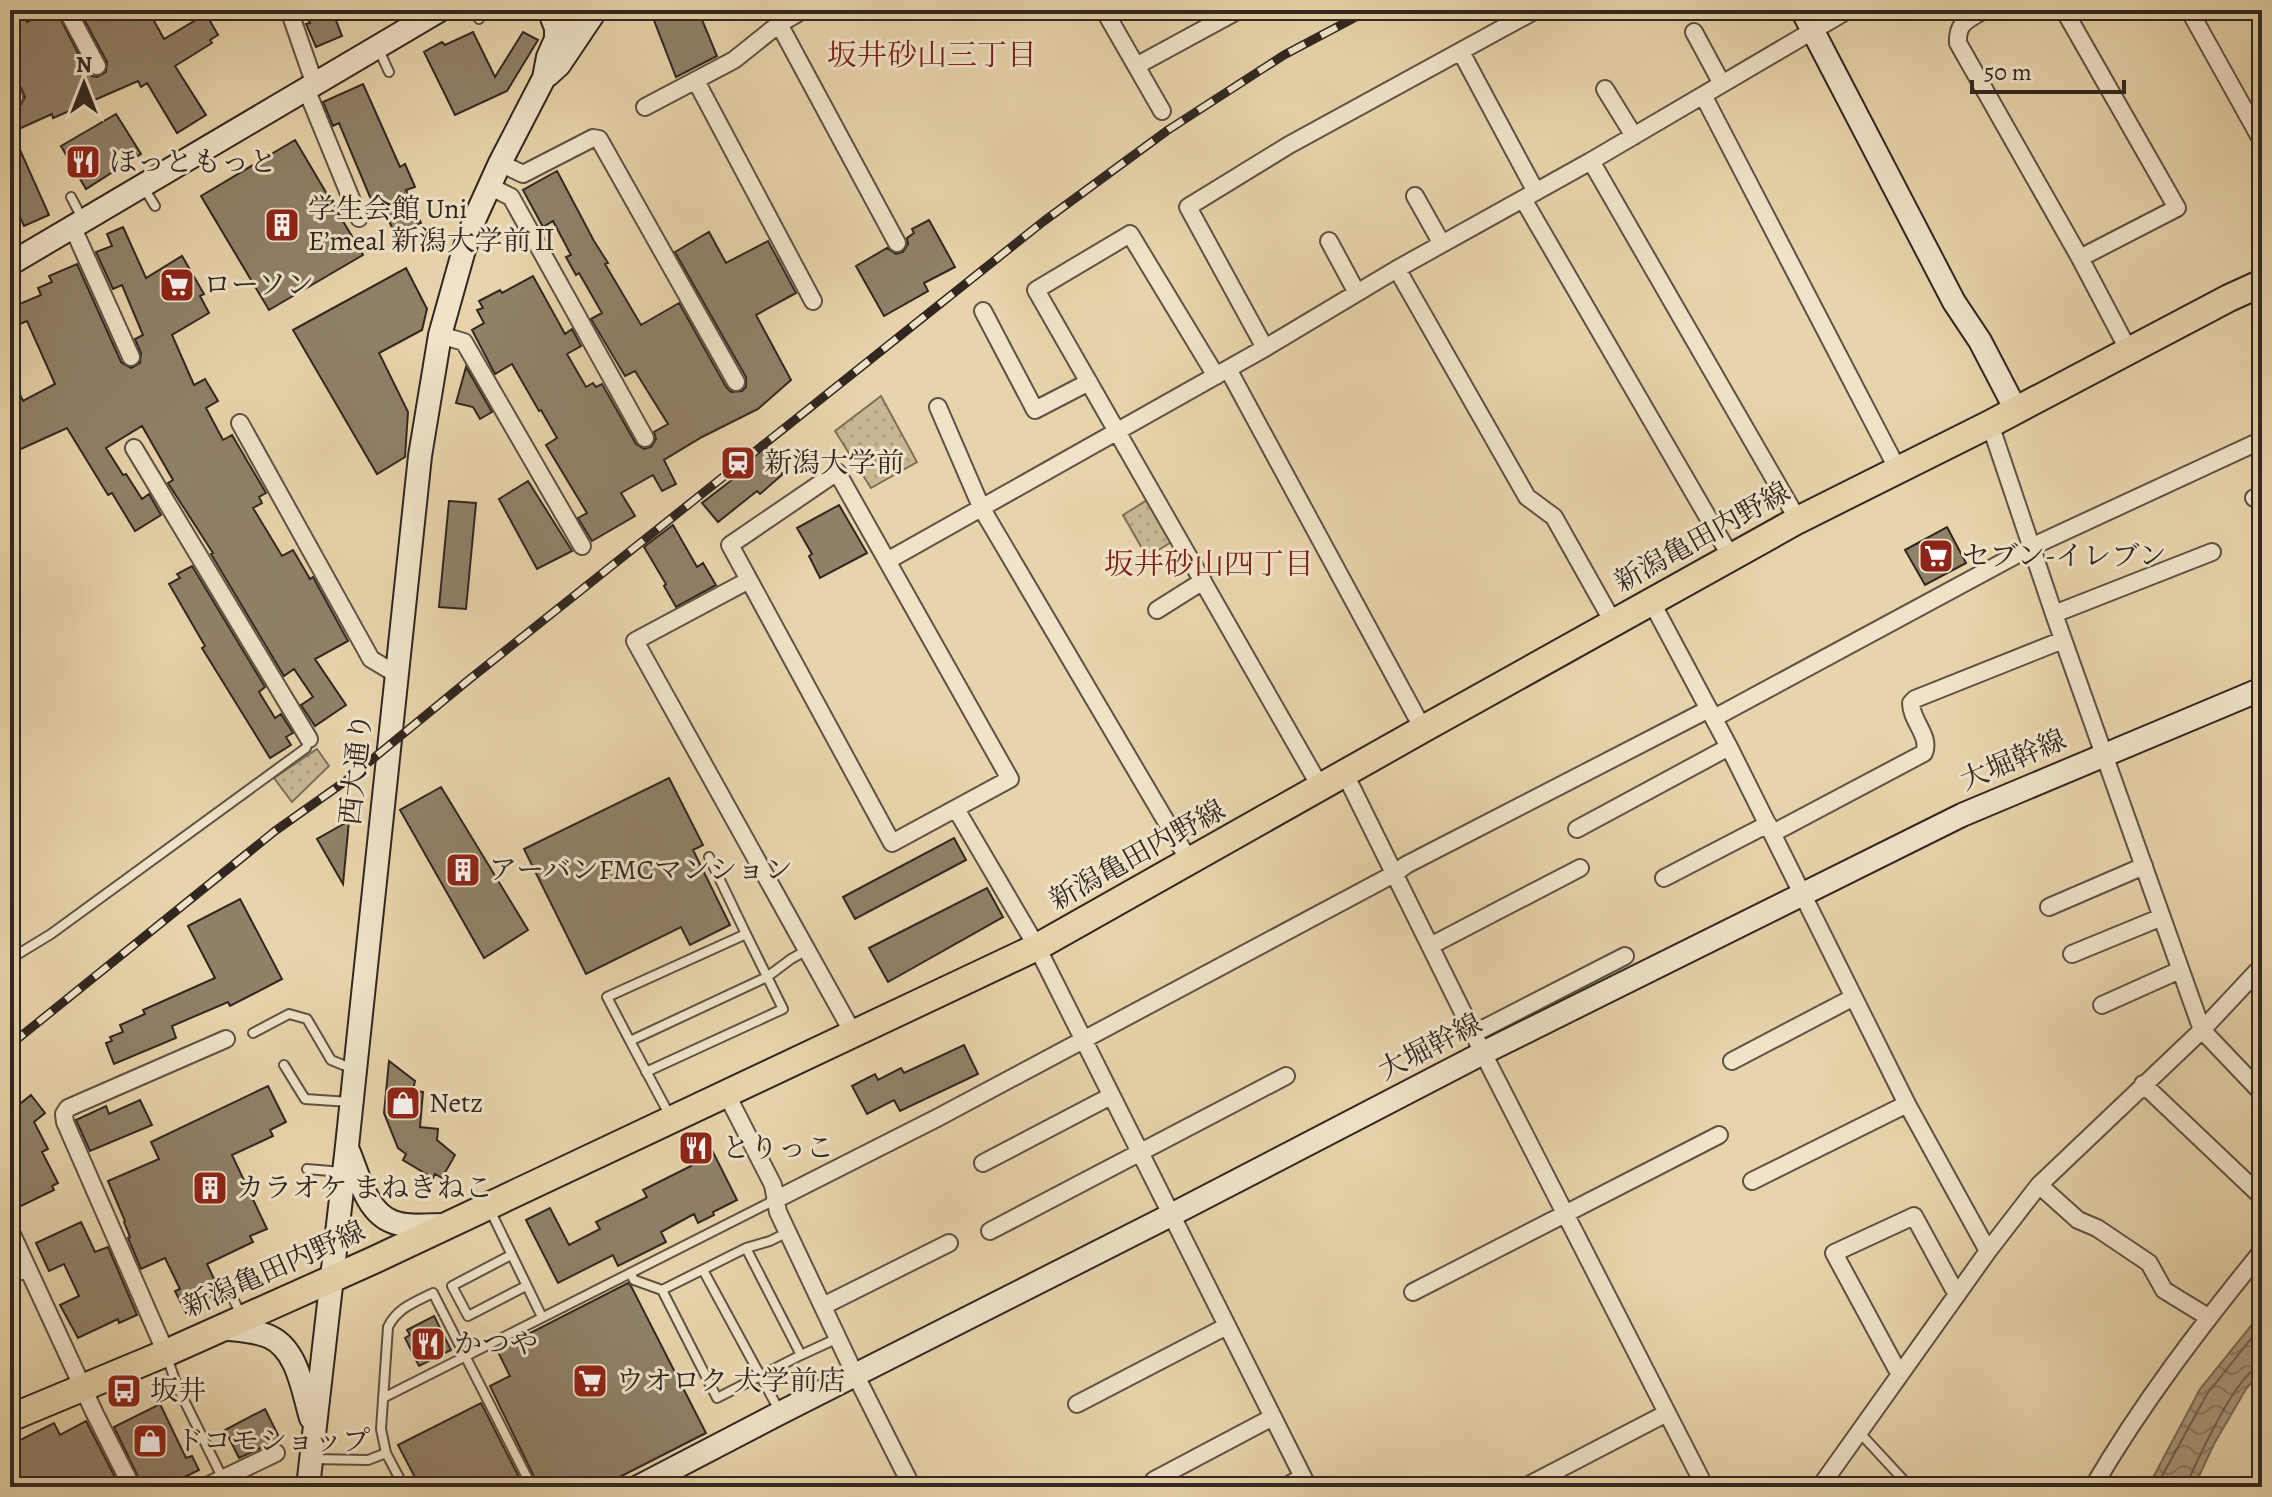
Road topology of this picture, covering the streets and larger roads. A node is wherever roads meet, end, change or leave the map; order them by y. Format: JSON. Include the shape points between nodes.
{"nodes":[{"id":1,"x":67,"y":10,"type":"edge"},
{"id":2,"x":289,"y":10,"type":"edge"},
{"id":3,"x":549,"y":10,"type":"edge"},
{"id":4,"x":803,"y":10,"type":"edge"},
{"id":5,"x":1104,"y":10,"type":"edge"},
{"id":6,"x":1239,"y":10,"type":"edge"},
{"id":7,"x":1536,"y":10,"type":"edge"},
{"id":8,"x":1802,"y":10,"type":"edge"},
{"id":9,"x":1848,"y":10,"type":"edge"},
{"id":10,"x":1984,"y":10,"type":"edge"},
{"id":11,"x":2064,"y":10,"type":"edge"},
{"id":12,"x":2189,"y":10,"type":"edge"},
{"id":13,"x":435,"y":11,"type":"edge"},
{"id":14,"x":590,"y":16,"type":"edge"},
{"id":15,"x":779,"y":24,"type":"junction"},
{"id":16,"x":1694,"y":32,"type":"dead end"},
{"id":17,"x":1813,"y":32,"type":"junction"},
{"id":18,"x":556,"y":39,"type":"junction"},
{"id":19,"x":1461,"y":52,"type":"junction"},
{"id":20,"x":97,"y":66,"type":"dead end"},
{"id":21,"x":1136,"y":66,"type":"junction"},
{"id":22,"x":544,"y":78,"type":"junction"},
{"id":23,"x":696,"y":81,"type":"junction"},
{"id":24,"x":1722,"y":84,"type":"junction"},
{"id":25,"x":311,"y":88,"type":"junction"},
{"id":26,"x":1605,"y":89,"type":"dead end"},
{"id":27,"x":1703,"y":95,"type":"junction"},
{"id":28,"x":645,"y":107,"type":"dead end"},
{"id":29,"x":1162,"y":111,"type":"dead end"},
{"id":30,"x":1634,"y":136,"type":"junction"},
{"id":31,"x":2262,"y":141,"type":"edge"},
{"id":32,"x":1591,"y":161,"type":"junction"},
{"id":33,"x":500,"y":163,"type":"junction"},
{"id":34,"x":489,"y":186,"type":"junction"},
{"id":35,"x":1530,"y":195,"type":"junction"},
{"id":36,"x":1415,"y":196,"type":"dead end"},
{"id":37,"x":359,"y":218,"type":"dead end"},
{"id":38,"x":78,"y":225,"type":"junction"},
{"id":39,"x":1329,"y":241,"type":"dead end"},
{"id":40,"x":897,"y":243,"type":"dead end"},
{"id":41,"x":1442,"y":244,"type":"junction"},
{"id":42,"x":12,"y":258,"type":"edge"},
{"id":43,"x":2080,"y":258,"type":"junction"},
{"id":44,"x":1397,"y":269,"type":"junction"},
{"id":45,"x":2262,"y":283,"type":"edge"},
{"id":46,"x":1357,"y":293,"type":"junction"},
{"id":47,"x":813,"y":301,"type":"dead end"},
{"id":48,"x":983,"y":311,"type":"dead end"},
{"id":49,"x":440,"y":335,"type":"junction"},
{"id":50,"x":1265,"y":348,"type":"junction"},
{"id":51,"x":2129,"y":351,"type":"junction"},
{"id":52,"x":131,"y":357,"type":"dead end"},
{"id":53,"x":1222,"y":372,"type":"junction"},
{"id":54,"x":736,"y":382,"type":"dead end"},
{"id":55,"x":1089,"y":382,"type":"junction"},
{"id":56,"x":938,"y":407,"type":"dead end"},
{"id":57,"x":2016,"y":410,"type":"junction"},
{"id":58,"x":240,"y":423,"type":"dead end"},
{"id":59,"x":1990,"y":424,"type":"junction"},
{"id":60,"x":1118,"y":432,"type":"junction"},
{"id":61,"x":645,"y":438,"type":"dead end"},
{"id":62,"x":2262,"y":440,"type":"edge"},
{"id":63,"x":134,"y":448,"type":"dead end"},
{"id":64,"x":1898,"y":470,"type":"junction"},
{"id":65,"x":982,"y":509,"type":"junction"},
{"id":66,"x":1798,"y":520,"type":"junction"},
{"id":67,"x":582,"y":546,"type":"dead end"},
{"id":68,"x":2031,"y":547,"type":"junction"},
{"id":69,"x":2212,"y":552,"type":"dead end"},
{"id":70,"x":1731,"y":557,"type":"junction"},
{"id":71,"x":887,"y":561,"type":"junction"},
{"id":72,"x":749,"y":580,"type":"junction"},
{"id":73,"x":1203,"y":581,"type":"junction"},
{"id":74,"x":1651,"y":601,"type":"junction"},
{"id":75,"x":1157,"y":610,"type":"dead end"},
{"id":76,"x":2054,"y":614,"type":"junction"},
{"id":77,"x":1613,"y":622,"type":"junction"},
{"id":78,"x":2063,"y":640,"type":"junction"},
{"id":79,"x":396,"y":674,"type":"junction"},
{"id":80,"x":2262,"y":689,"type":"edge"},
{"id":81,"x":1711,"y":713,"type":"junction"},
{"id":82,"x":1423,"y":729,"type":"junction"},
{"id":83,"x":309,"y":739,"type":"road end"},
{"id":84,"x":1729,"y":747,"type":"junction"},
{"id":85,"x":2105,"y":753,"type":"junction"},
{"id":86,"x":1345,"y":774,"type":"junction"},
{"id":87,"x":1321,"y":788,"type":"junction"},
{"id":88,"x":956,"y":809,"type":"junction"},
{"id":89,"x":1770,"y":828,"type":"junction"},
{"id":90,"x":1577,"y":829,"type":"dead end"},
{"id":91,"x":1190,"y":862,"type":"junction"},
{"id":92,"x":2144,"y":866,"type":"junction"},
{"id":93,"x":1580,"y":868,"type":"dead end"},
{"id":94,"x":1394,"y":874,"type":"junction"},
{"id":95,"x":1664,"y":878,"type":"dead end"},
{"id":96,"x":1803,"y":894,"type":"junction"},
{"id":97,"x":2049,"y":907,"type":"dead end"},
{"id":98,"x":2162,"y":917,"type":"junction"},
{"id":99,"x":1430,"y":946,"type":"junction"},
{"id":100,"x":1037,"y":947,"type":"junction"},
{"id":101,"x":2072,"y":954,"type":"dead end"},
{"id":102,"x":1625,"y":956,"type":"dead end"},
{"id":103,"x":2180,"y":970,"type":"junction"},
{"id":104,"x":2259,"y":976,"type":"edge"},
{"id":105,"x":1852,"y":998,"type":"junction"},
{"id":106,"x":2102,"y":1005,"type":"dead end"},
{"id":107,"x":2202,"y":1030,"type":"junction"},
{"id":108,"x":853,"y":1033,"type":"junction"},
{"id":109,"x":226,"y":1039,"type":"dead end"},
{"id":110,"x":1084,"y":1040,"type":"junction"},
{"id":111,"x":1478,"y":1043,"type":"junction"},
{"id":112,"x":1732,"y":1061,"type":"dead end"},
{"id":113,"x":1286,"y":1076,"type":"dead end"},
{"id":114,"x":2143,"y":1084,"type":"junction"},
{"id":115,"x":2262,"y":1093,"type":"edge"},
{"id":116,"x":727,"y":1095,"type":"junction"},
{"id":117,"x":1111,"y":1096,"type":"junction"},
{"id":118,"x":1907,"y":1104,"type":"junction"},
{"id":119,"x":1719,"y":1135,"type":"dead end"},
{"id":120,"x":347,"y":1146,"type":"junction"},
{"id":121,"x":1140,"y":1153,"type":"junction"},
{"id":122,"x":983,"y":1163,"type":"dead end"},
{"id":123,"x":1752,"y":1181,"type":"dead end"},
{"id":124,"x":2039,"y":1185,"type":"junction"},
{"id":125,"x":2262,"y":1197,"type":"edge"},
{"id":126,"x":775,"y":1200,"type":"junction"},
{"id":127,"x":1566,"y":1214,"type":"junction"},
{"id":128,"x":1171,"y":1215,"type":"junction"},
{"id":129,"x":445,"y":1225,"type":"junction"},
{"id":130,"x":10,"y":1230,"type":"edge"},
{"id":131,"x":990,"y":1231,"type":"dead end"},
{"id":132,"x":949,"y":1243,"type":"dead end"},
{"id":133,"x":1988,"y":1251,"type":"junction"},
{"id":134,"x":2262,"y":1251,"type":"edge"},
{"id":135,"x":27,"y":1268,"type":"junction"},
{"id":136,"x":10,"y":1275,"type":"edge"},
{"id":137,"x":333,"y":1279,"type":"junction"},
{"id":138,"x":1413,"y":1292,"type":"dead end"},
{"id":139,"x":1957,"y":1295,"type":"junction"},
{"id":140,"x":823,"y":1306,"type":"junction"},
{"id":141,"x":2208,"y":1317,"type":"junction"},
{"id":142,"x":232,"y":1323,"type":"junction"},
{"id":143,"x":1227,"y":1326,"type":"junction"},
{"id":144,"x":166,"y":1353,"type":"junction"},
{"id":145,"x":857,"y":1374,"type":"junction"},
{"id":146,"x":1900,"y":1375,"type":"junction"},
{"id":147,"x":84,"y":1387,"type":"junction"},
{"id":148,"x":1077,"y":1404,"type":"dead end"},
{"id":149,"x":1667,"y":1413,"type":"junction"},
{"id":150,"x":1273,"y":1417,"type":"junction"},
{"id":151,"x":10,"y":1418,"type":"edge"},
{"id":152,"x":314,"y":1427,"type":"junction"},
{"id":153,"x":276,"y":1453,"type":"dead end"},
{"id":154,"x":1154,"y":1480,"type":"dead end"},
{"id":155,"x":225,"y":1482,"type":"edge"},
{"id":156,"x":1306,"y":1482,"type":"edge"},
{"id":157,"x":132,"y":1487,"type":"edge"},
{"id":158,"x":205,"y":1487,"type":"edge"},
{"id":159,"x":308,"y":1487,"type":"edge"},
{"id":160,"x":638,"y":1487,"type":"edge"},
{"id":161,"x":912,"y":1487,"type":"edge"},
{"id":162,"x":1285,"y":1487,"type":"edge"},
{"id":163,"x":1525,"y":1487,"type":"edge"},
{"id":164,"x":1705,"y":1487,"type":"edge"},
{"id":165,"x":1820,"y":1487,"type":"edge"},
{"id":166,"x":2093,"y":1487,"type":"edge"}],
"edges":[{"from":1,"to":20,"type":"street"},
{"from":2,"to":25,"type":"street"},
{"from":3,"to":18,"type":"street"},
{"from":4,"to":15,"type":"street"},
{"from":5,"to":21,"type":"street"},
{"from":6,"to":21,"type":"street"},
{"from":7,"to":19,"type":"street"},
{"from":8,"to":17,"type":"street"},
{"from":9,"to":17,"type":"street"},
{"from":10,"to":43,"type":"street","via":[[1963,23],[1958,43]]},
{"from":11,"to":43,"type":"street","via":[[2177,208]]},
{"from":12,"to":31,"type":"street"},
{"from":13,"to":25,"type":"street"},
{"from":14,"to":18,"type":"street","name":"西大通り"},
{"from":14,"to":22,"type":"street","name":"西大通り","via":[[559,65]]},
{"from":15,"to":23,"type":"street","via":[[734,60]]},
{"from":15,"to":40,"type":"street"},
{"from":16,"to":24,"type":"street"},
{"from":17,"to":24,"type":"street"},
{"from":17,"to":57,"type":"street"},
{"from":18,"to":22,"type":"street","name":"西大通り"},
{"from":19,"to":35,"type":"street"},
{"from":19,"to":50,"type":"street","via":[[1289,145],[1188,207]]},
{"from":21,"to":29,"type":"street"},
{"from":22,"to":33,"type":"street","name":"西大通り"},
{"from":23,"to":28,"type":"street"},
{"from":23,"to":47,"type":"street"},
{"from":24,"to":27,"type":"street"},
{"from":25,"to":37,"type":"street"},
{"from":25,"to":38,"type":"street"},
{"from":26,"to":30,"type":"street"},
{"from":27,"to":30,"type":"street"},
{"from":27,"to":64,"type":"street"},
{"from":30,"to":32,"type":"street"},
{"from":32,"to":35,"type":"street"},
{"from":32,"to":66,"type":"street"},
{"from":33,"to":34,"type":"street","name":"西大通り"},
{"from":33,"to":54,"type":"street","via":[[523,174],[599,139]]},
{"from":34,"to":49,"type":"street","name":"西大通り"},
{"from":34,"to":61,"type":"street","via":[[511,197]]},
{"from":35,"to":41,"type":"street"},
{"from":35,"to":70,"type":"street"},
{"from":36,"to":41,"type":"street"},
{"from":38,"to":42,"type":"street"},
{"from":38,"to":52,"type":"street"},
{"from":39,"to":46,"type":"street"},
{"from":41,"to":44,"type":"street"},
{"from":43,"to":51,"type":"street"},
{"from":44,"to":46,"type":"street"},
{"from":44,"to":77,"type":"street","via":[[1527,497],[1554,517]]},
{"from":45,"to":51,"type":"main road","name":"新潟亀田内野線"},
{"from":46,"to":50,"type":"street"},
{"from":48,"to":55,"type":"street","via":[[1035,410]]},
{"from":49,"to":67,"type":"street","via":[[464,342]]},
{"from":49,"to":79,"type":"street","name":"西大通り","via":[[420,456]]},
{"from":50,"to":53,"type":"street"},
{"from":51,"to":57,"type":"main road","name":"新潟亀田内野線"},
{"from":53,"to":55,"type":"street","via":[[1130,234],[1036,290]]},
{"from":53,"to":60,"type":"street"},
{"from":53,"to":82,"type":"street"},
{"from":55,"to":60,"type":"street"},
{"from":56,"to":65,"type":"street"},
{"from":57,"to":59,"type":"main road","name":"新潟亀田内野線"},
{"from":58,"to":79,"type":"street","via":[[367,662]]},
{"from":59,"to":64,"type":"main road","name":"新潟亀田内野線"},
{"from":59,"to":68,"type":"street"},
{"from":60,"to":65,"type":"street"},
{"from":60,"to":73,"type":"street"},
{"from":62,"to":68,"type":"street"},
{"from":63,"to":83,"type":"street"},
{"from":64,"to":66,"type":"main road","name":"新潟亀田内野線"},
{"from":65,"to":71,"type":"street"},
{"from":65,"to":91,"type":"street"},
{"from":66,"to":70,"type":"main road","name":"新潟亀田内野線"},
{"from":68,"to":76,"type":"street"},
{"from":68,"to":81,"type":"street"},
{"from":69,"to":76,"type":"street"},
{"from":70,"to":74,"type":"main road","name":"新潟亀田内野線"},
{"from":71,"to":72,"type":"street","via":[[837,472],[730,545]]},
{"from":71,"to":88,"type":"street","via":[[1010,779]]},
{"from":72,"to":88,"type":"street","via":[[892,843]]},
{"from":72,"to":108,"type":"street","via":[[635,641]]},
{"from":73,"to":75,"type":"street"},
{"from":73,"to":87,"type":"street"},
{"from":74,"to":77,"type":"main road","name":"新潟亀田内野線"},
{"from":74,"to":81,"type":"street"},
{"from":76,"to":78,"type":"street"},
{"from":77,"to":82,"type":"main road","name":"新潟亀田内野線"},
{"from":78,"to":85,"type":"street"},
{"from":78,"to":89,"type":"street","via":[[1915,699],[1911,709],[1926,741],[1924,753]]},
{"from":79,"to":120,"type":"street","name":"西大通り"},
{"from":80,"to":85,"type":"street","name":"大堀幹線"},
{"from":81,"to":84,"type":"street"},
{"from":81,"to":94,"type":"street"},
{"from":82,"to":86,"type":"main road","name":"新潟亀田内野線"},
{"from":84,"to":89,"type":"street"},
{"from":84,"to":90,"type":"street"},
{"from":85,"to":92,"type":"street"},
{"from":85,"to":96,"type":"street","name":"大堀幹線","via":[[1962,815]]},
{"from":86,"to":87,"type":"main road","name":"新潟亀田内野線"},
{"from":86,"to":94,"type":"street"},
{"from":87,"to":91,"type":"main road","name":"新潟亀田内野線"},
{"from":88,"to":100,"type":"street"},
{"from":89,"to":95,"type":"street"},
{"from":89,"to":96,"type":"street"},
{"from":91,"to":100,"type":"main road","name":"新潟亀田内野線"},
{"from":92,"to":97,"type":"street"},
{"from":92,"to":98,"type":"street"},
{"from":93,"to":99,"type":"street"},
{"from":94,"to":99,"type":"street"},
{"from":94,"to":110,"type":"street"},
{"from":96,"to":105,"type":"street"},
{"from":96,"to":111,"type":"street","name":"大堀幹線"},
{"from":98,"to":101,"type":"street"},
{"from":98,"to":103,"type":"street"},
{"from":99,"to":111,"type":"street"},
{"from":100,"to":108,"type":"main road","name":"新潟亀田内野線"},
{"from":100,"to":110,"type":"street"},
{"from":102,"to":111,"type":"street"},
{"from":103,"to":106,"type":"street"},
{"from":103,"to":107,"type":"street"},
{"from":104,"to":107,"type":"street"},
{"from":105,"to":112,"type":"street"},
{"from":105,"to":118,"type":"street"},
{"from":107,"to":114,"type":"street"},
{"from":107,"to":115,"type":"street"},
{"from":108,"to":116,"type":"main road","name":"新潟亀田内野線"},
{"from":109,"to":144,"type":"street","via":[[64,1114]]},
{"from":110,"to":117,"type":"street"},
{"from":110,"to":126,"type":"street"},
{"from":111,"to":127,"type":"street"},
{"from":111,"to":128,"type":"street","name":"大堀幹線"},
{"from":113,"to":121,"type":"street"},
{"from":114,"to":124,"type":"street"},
{"from":114,"to":125,"type":"street"},
{"from":116,"to":126,"type":"street","via":[[773,1185]]},
{"from":116,"to":129,"type":"main road","name":"新潟亀田内野線"},
{"from":117,"to":121,"type":"street"},
{"from":117,"to":122,"type":"street"},
{"from":118,"to":123,"type":"street"},
{"from":118,"to":133,"type":"street"},
{"from":119,"to":127,"type":"street"},
{"from":120,"to":129,"type":"street","via":[[381,1216],[394,1223]]},
{"from":120,"to":137,"type":"street","name":"西大通り"},
{"from":121,"to":128,"type":"street"},
{"from":121,"to":131,"type":"street"},
{"from":124,"to":133,"type":"street"},
{"from":124,"to":141,"type":"street","via":[[2078,1220],[2149,1263],[2164,1290]]},
{"from":126,"to":140,"type":"street"},
{"from":127,"to":138,"type":"street"},
{"from":127,"to":149,"type":"street"},
{"from":128,"to":143,"type":"street"},
{"from":128,"to":145,"type":"street","name":"大堀幹線"},
{"from":129,"to":137,"type":"main road","name":"新潟亀田内野線"},
{"from":130,"to":135,"type":"street"},
{"from":132,"to":140,"type":"street"},
{"from":133,"to":139,"type":"street"},
{"from":134,"to":141,"type":"street"},
{"from":135,"to":136,"type":"street"},
{"from":135,"to":147,"type":"street"},
{"from":137,"to":142,"type":"main road","name":"新潟亀田内野線"},
{"from":137,"to":152,"type":"street","name":"西大通り"},
{"from":139,"to":146,"type":"street"},
{"from":139,"to":146,"type":"street","via":[[1914,1216],[1834,1253]]},
{"from":140,"to":145,"type":"street"},
{"from":141,"to":166,"type":"street"},
{"from":142,"to":144,"type":"main road","name":"新潟亀田内野線"},
{"from":142,"to":152,"type":"street","via":[[270,1337],[290,1355]]},
{"from":143,"to":148,"type":"street"},
{"from":143,"to":150,"type":"street"},
{"from":144,"to":147,"type":"main road","name":"新潟亀田内野線"},
{"from":145,"to":160,"type":"street","name":"大堀幹線"},
{"from":145,"to":161,"type":"street"},
{"from":146,"to":165,"type":"street"},
{"from":147,"to":151,"type":"main road","name":"新潟亀田内野線"},
{"from":147,"to":157,"type":"street"},
{"from":149,"to":163,"type":"street"},
{"from":149,"to":164,"type":"street"},
{"from":150,"to":154,"type":"street"},
{"from":150,"to":156,"type":"street"},
{"from":152,"to":159,"type":"street","name":"西大通り"},
{"from":153,"to":155,"type":"street"},
{"from":155,"to":158,"type":"street"},
{"from":156,"to":162,"type":"street"}]}
